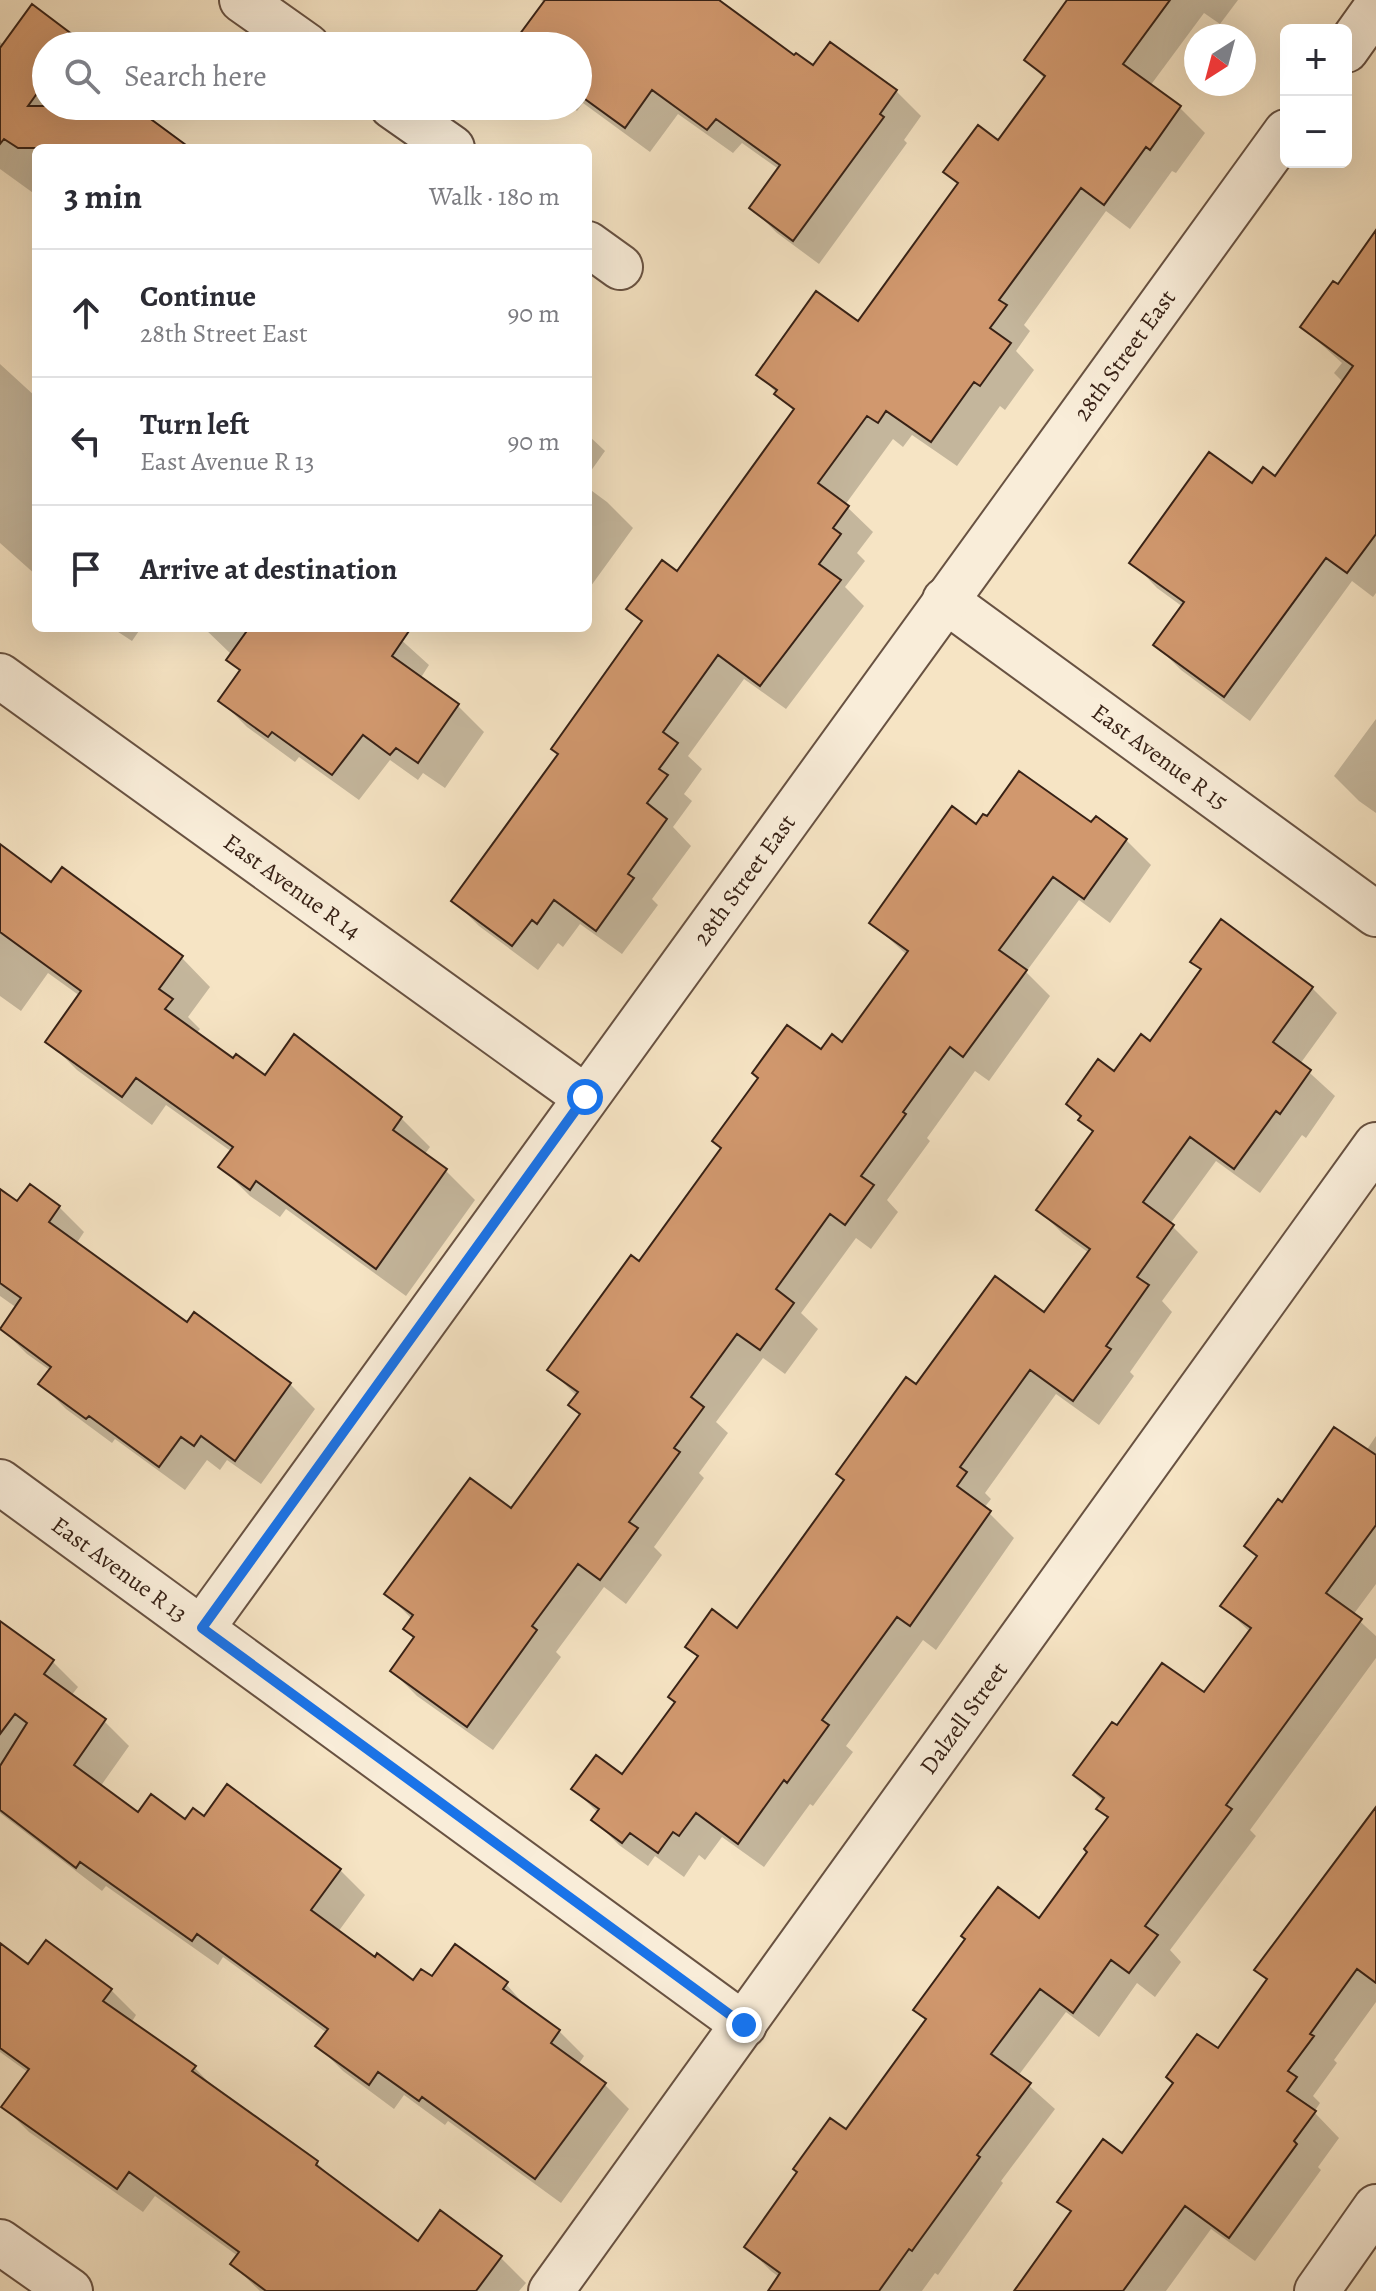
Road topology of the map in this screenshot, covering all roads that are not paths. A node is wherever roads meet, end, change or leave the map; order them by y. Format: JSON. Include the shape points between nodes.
{"nodes":[{"id":1,"x":242,"y":0,"type":"edge"},
{"id":2,"x":1376,"y":8,"type":"edge"},
{"id":3,"x":287,"y":32,"type":"edge"},
{"id":4,"x":1352,"y":42,"type":"edge"},
{"id":5,"x":412,"y":120,"type":"edge"},
{"id":6,"x":1280,"y":140,"type":"edge"},
{"id":7,"x":446,"y":144,"type":"edge"},
{"id":8,"x":945,"y":600,"type":"junction"},
{"id":9,"x":0,"y":676,"type":"edge"},
{"id":10,"x":1376,"y":914,"type":"edge"},
{"id":11,"x":585,"y":1097,"type":"junction"},
{"id":12,"x":1376,"y":1145,"type":"edge"},
{"id":13,"x":0,"y":1482,"type":"edge"},
{"id":14,"x":202,"y":1628,"type":"junction"},
{"id":15,"x":744,"y":2025,"type":"junction"},
{"id":16,"x":1376,"y":2207,"type":"edge"},
{"id":17,"x":0,"y":2242,"type":"edge"},
{"id":18,"x":70,"y":2291,"type":"edge"},
{"id":19,"x":551,"y":2291,"type":"edge"},
{"id":20,"x":1317,"y":2291,"type":"edge"}],
"edges":[{"from":1,"to":3,"type":"street"},
{"from":2,"to":4,"type":"street"},
{"from":5,"to":7,"type":"street"},
{"from":6,"to":8,"type":"street","name":"28th Street East"},
{"from":8,"to":10,"type":"street","name":"East Avenue R 15"},
{"from":8,"to":11,"type":"street","name":"28th Street East"},
{"from":9,"to":11,"type":"street","name":"East Avenue R 14"},
{"from":11,"to":14,"type":"street","name":"28th Street East"},
{"from":12,"to":15,"type":"street","name":"Dalzell Street"},
{"from":13,"to":14,"type":"street","name":"East Avenue R 13"},
{"from":14,"to":15,"type":"street","name":"East Avenue R 13"},
{"from":15,"to":19,"type":"street","name":"Dalzell Street"},
{"from":16,"to":20,"type":"street"},
{"from":17,"to":18,"type":"street"}]}
